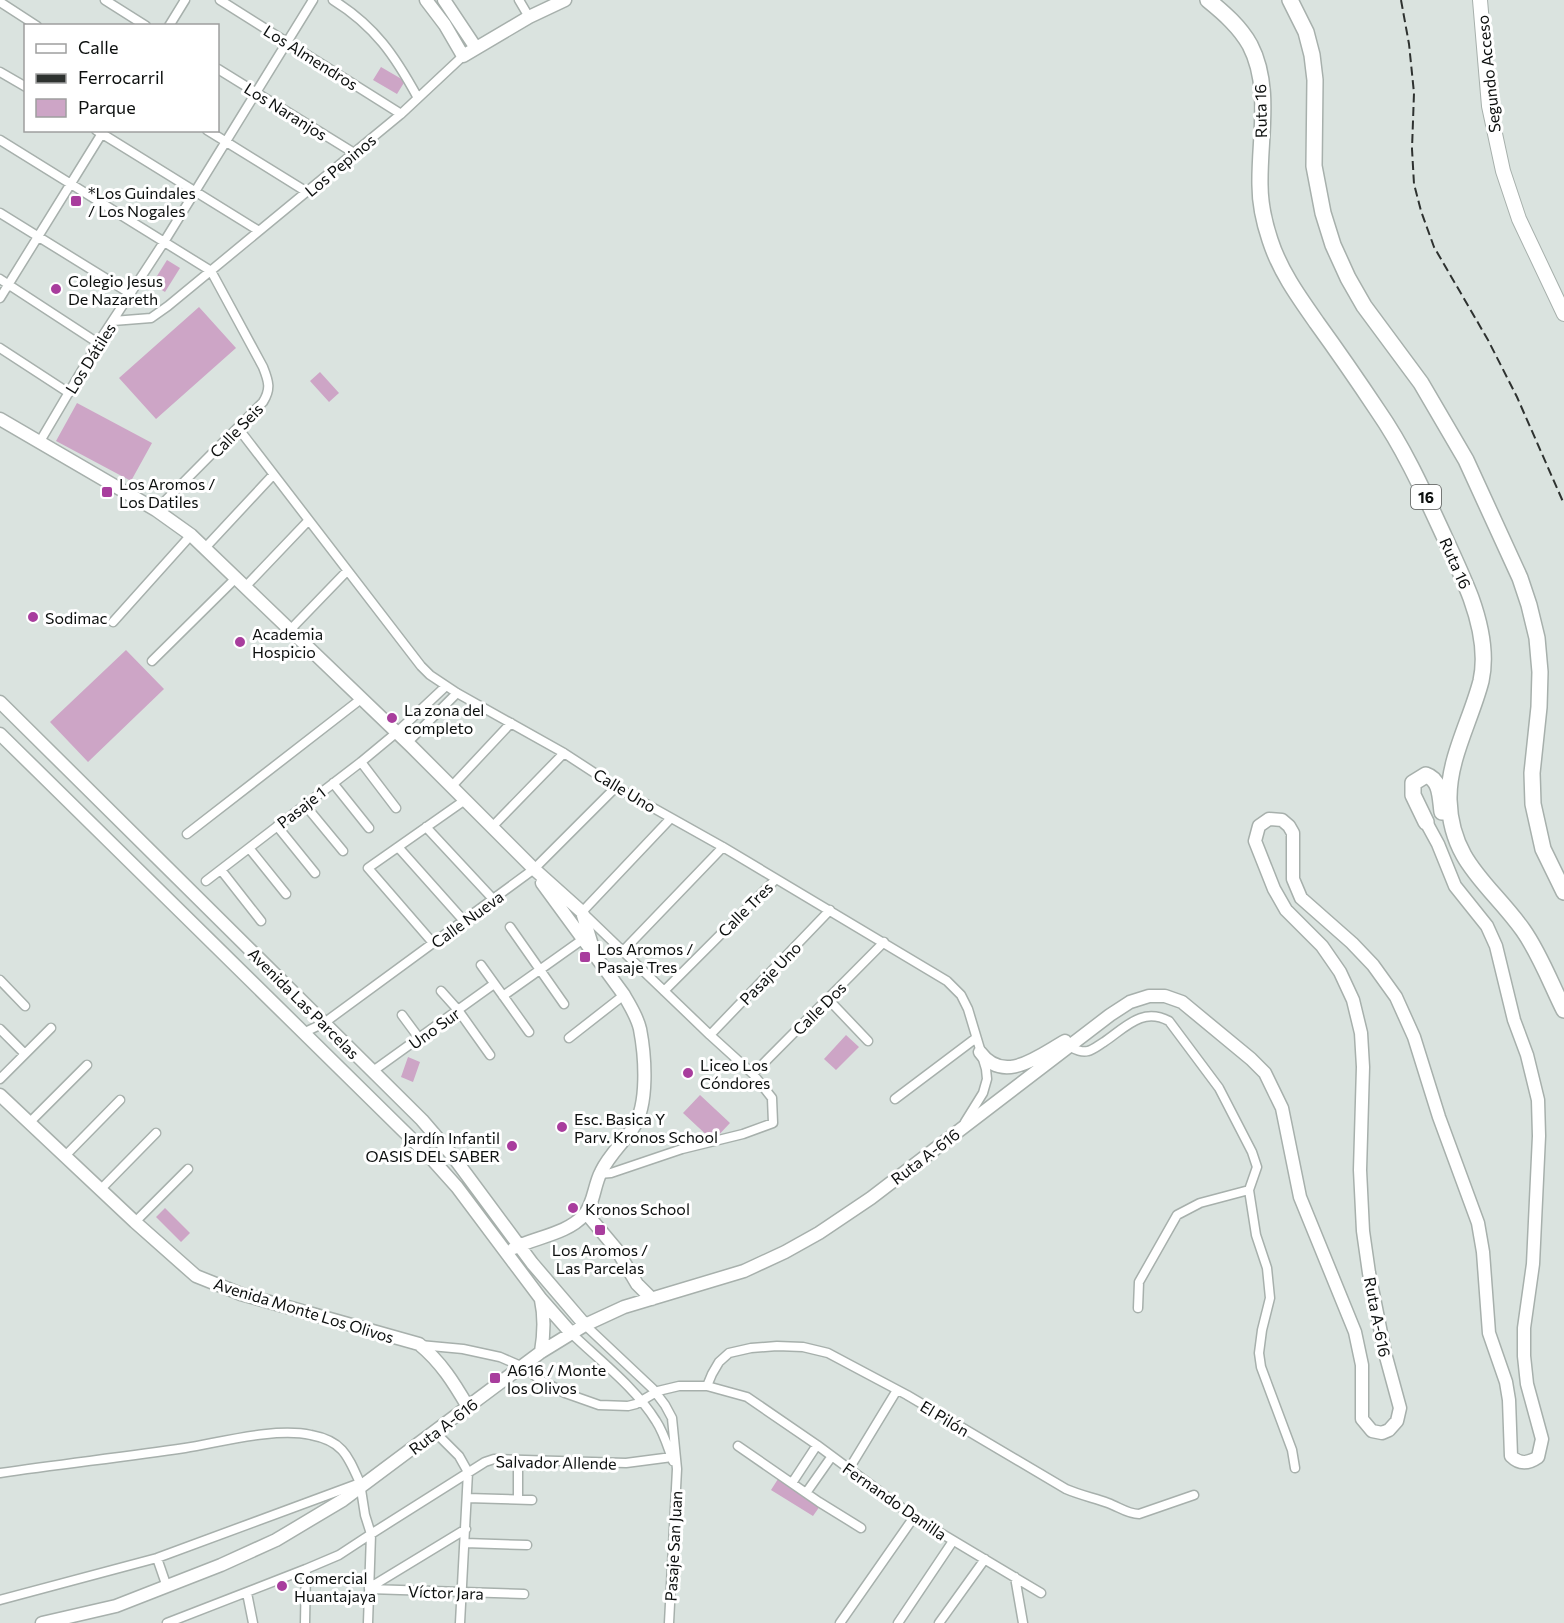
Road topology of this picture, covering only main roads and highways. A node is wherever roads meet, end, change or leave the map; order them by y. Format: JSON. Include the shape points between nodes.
{"nodes":[{"id":1,"x":426,"y":0,"type":"edge"},
{"id":2,"x":444,"y":0,"type":"edge"},
{"id":3,"x":565,"y":0,"type":"edge"},
{"id":4,"x":1208,"y":0,"type":"edge"},
{"id":5,"x":1290,"y":0,"type":"edge"},
{"id":6,"x":1480,"y":0,"type":"edge"},
{"id":7,"x":1487,"y":0,"type":"edge"},
{"id":8,"x":476,"y":48,"type":"junction"},
{"id":9,"x":1564,"y":295,"type":"edge"},
{"id":10,"x":1564,"y":314,"type":"edge"},
{"id":11,"x":0,"y":419,"type":"edge"},
{"id":12,"x":0,"y":702,"type":"edge"},
{"id":13,"x":0,"y":734,"type":"edge"},
{"id":14,"x":1426,"y":822,"type":"joint"},
{"id":15,"x":1461,"y":853,"type":"junction"},
{"id":16,"x":534,"y":869,"type":"junction"},
{"id":17,"x":1564,"y":892,"type":"edge"},
{"id":18,"x":586,"y":937,"type":"junction"},
{"id":19,"x":1564,"y":1010,"type":"edge"},
{"id":20,"x":1065,"y":1045,"type":"junction"},
{"id":21,"x":980,"y":1052,"type":"road end"},
{"id":22,"x":0,"y":1095,"type":"edge"},
{"id":23,"x":586,"y":1213,"type":"junction"},
{"id":24,"x":519,"y":1245,"type":"junction"},
{"id":25,"x":505,"y":1252,"type":"junction"},
{"id":26,"x":541,"y":1299,"type":"junction"},
{"id":27,"x":652,"y":1299,"type":"junction"},
{"id":28,"x":585,"y":1325,"type":"junction"},
{"id":29,"x":571,"y":1334,"type":"junction"},
{"id":30,"x":541,"y":1352,"type":"junction"},
{"id":31,"x":468,"y":1407,"type":"junction"},
{"id":32,"x":66,"y":1620,"type":"edge"},
{"id":33,"x":42,"y":1623,"type":"edge"}],
"edges":[{"from":1,"to":8,"type":"main road","name":"Los Pepinos","via":[[464,56]]},
{"from":2,"to":8,"type":"main road"},
{"from":3,"to":8,"type":"main road","name":"Los Pepinos"},
{"from":4,"to":15,"type":"highway","name":"Ruta 16","number":"16","via":[[1240,30],[1257,63],[1262,92],[1261,198],[1275,255],[1290,285],[1403,450],[1475,610],[1483,650],[1481,680],[1455,758],[1449,799]]},
{"from":5,"to":17,"type":"highway","via":[[1312,55],[1314,166],[1333,245],[1364,306],[1420,383],[1462,451],[1529,605],[1540,672],[1533,804],[1543,849]]},
{"from":6,"to":10,"type":"main road","name":"Segundo Acceso","via":[[1489,106],[1504,177],[1519,219]]},
{"from":7,"to":9,"type":"main road","name":"Segundo Acceso","via":[[1495,89],[1512,176]]},
{"from":11,"to":16,"type":"main road","via":[[156,510],[191,535]]},
{"from":12,"to":24,"type":"main road","name":"Avenida Las Parcelas","via":[[436,1136]]},
{"from":13,"to":25,"type":"main road","name":"Avenida Las Parcelas","via":[[445,1174]]},
{"from":14,"to":15,"type":"highway","via":[[1412,789],[1413,783],[1426,775],[1439,788],[1445,821]]},
{"from":14,"to":20,"type":"main road","name":"Ruta A-616","via":[[1455,886],[1487,926],[1496,946],[1538,1100],[1533,1264],[1524,1338],[1527,1384],[1542,1439],[1538,1458],[1523,1463],[1511,1456],[1509,1400],[1489,1333],[1478,1223],[1414,1037],[1382,975],[1299,893],[1293,879],[1293,833],[1286,822],[1273,818],[1262,823],[1256,837],[1258,852],[1281,903],[1322,946],[1340,972],[1353,1000],[1361,1033],[1363,1230],[1385,1353],[1400,1408],[1397,1421],[1389,1430],[1372,1431],[1362,1419],[1362,1365],[1355,1332],[1300,1197],[1282,1108],[1265,1073],[1182,1002],[1165,996],[1130,1002]]},
{"from":15,"to":19,"type":"highway","name":"Ruta 16","number":"16","via":[[1522,929]]},
{"from":16,"to":18,"type":"main road"},
{"from":16,"to":18,"type":"main road","via":[[582,912]]},
{"from":18,"to":23,"type":"main road","via":[[624,995],[640,1028],[644,1088],[634,1127],[599,1174]]},
{"from":20,"to":21,"type":"main road","via":[[1007,1068],[992,1065]]},
{"from":20,"to":27,"type":"main road","name":"Ruta A-616","via":[[961,1130],[819,1233],[744,1271]]},
{"from":22,"to":31,"type":"main road","name":"Avenida Monte Los Olivos","via":[[201,1279],[419,1344],[450,1376]]},
{"from":23,"to":24,"type":"main road","via":[[567,1227]]},
{"from":23,"to":27,"type":"main road"},
{"from":24,"to":25,"type":"main road"},
{"from":24,"to":28,"type":"main road","name":"Avenida Las Parcelas"},
{"from":25,"to":26,"type":"main road","name":"Avenida Las Parcelas"},
{"from":26,"to":29,"type":"main road","name":"Avenida Las Parcelas"},
{"from":26,"to":30,"type":"main road"},
{"from":27,"to":28,"type":"main road","name":"Ruta A-616"},
{"from":28,"to":29,"type":"main road","name":"Ruta A-616"},
{"from":29,"to":30,"type":"main road","name":"Ruta A-616"},
{"from":30,"to":31,"type":"main road","name":"Ruta A-616"},
{"from":31,"to":32,"type":"main road","name":"Ruta A-616","via":[[361,1485],[276,1540],[167,1587]]},
{"from":32,"to":33,"type":"main road","name":"Ruta A-616"}]}
